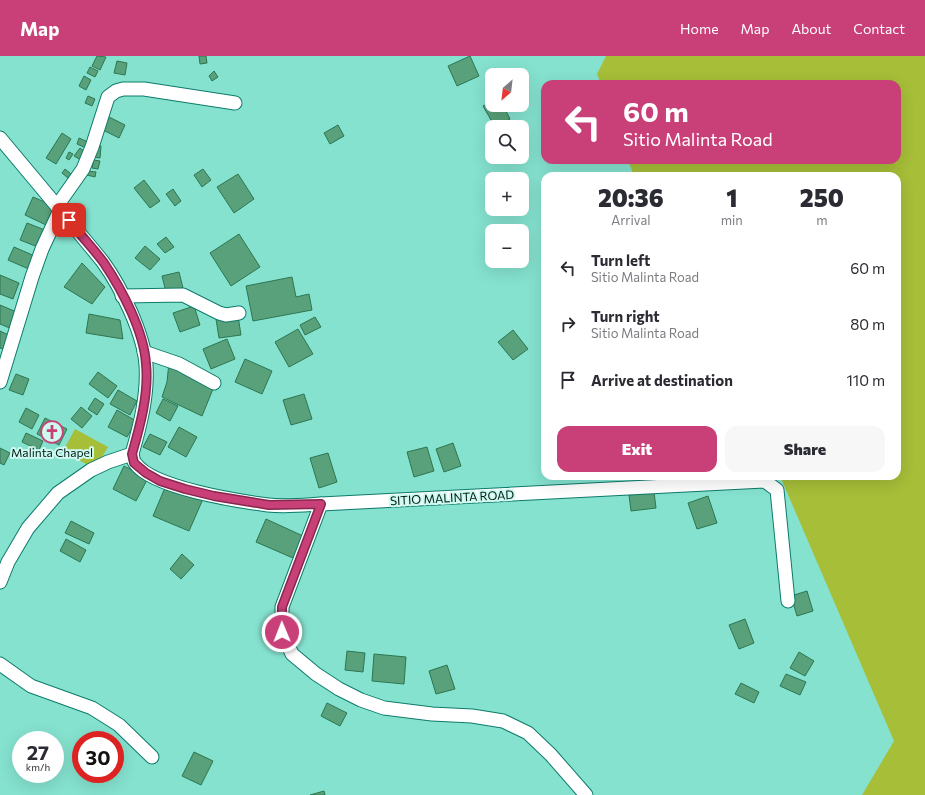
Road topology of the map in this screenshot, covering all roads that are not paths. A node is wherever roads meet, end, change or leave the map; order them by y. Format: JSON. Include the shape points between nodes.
{"nodes":[{"id":1,"x":235,"y":103,"type":"dead end"},
{"id":2,"x":0,"y":138,"type":"edge"},
{"id":3,"x":58,"y":208,"type":"junction"},
{"id":4,"x":122,"y":296,"type":"junction"},
{"id":5,"x":239,"y":313,"type":"dead end"},
{"id":6,"x":144,"y":352,"type":"junction"},
{"id":7,"x":0,"y":382,"type":"edge"},
{"id":8,"x":214,"y":383,"type":"dead end"},
{"id":9,"x":132,"y":454,"type":"junction"},
{"id":10,"x":321,"y":504,"type":"junction"},
{"id":11,"x":0,"y":582,"type":"edge"},
{"id":12,"x":788,"y":601,"type":"dead end"},
{"id":13,"x":0,"y":664,"type":"edge"},
{"id":14,"x":152,"y":757,"type":"dead end"},
{"id":15,"x":586,"y":795,"type":"edge"}],
"edges":[{"from":1,"to":3,"type":"street","via":[[144,89],[116,91],[108,97],[83,169]]},
{"from":2,"to":3,"type":"street"},
{"from":3,"to":4,"type":"street","via":[[104,263]]},
{"from":3,"to":7,"type":"street","via":[[32,277]]},
{"from":4,"to":5,"type":"street","via":[[183,295],[219,313]]},
{"from":4,"to":6,"type":"street","via":[[138,327]]},
{"from":6,"to":8,"type":"street","via":[[179,364]]},
{"from":6,"to":9,"type":"street","via":[[146,395]]},
{"from":9,"to":10,"type":"street","name":"SITIO MALINTA ROAD","via":[[134,463],[146,473],[160,481],[185,489],[269,505]]},
{"from":9,"to":11,"type":"street","via":[[91,470],[58,493],[28,528],[8,562]]},
{"from":10,"to":12,"type":"street","name":"SITIO MALINTA ROAD","via":[[765,481],[777,490]]},
{"from":10,"to":15,"type":"street","via":[[282,607],[282,632],[292,654],[339,689],[384,708],[503,721],[528,734],[551,755]]},
{"from":13,"to":14,"type":"street","via":[[31,686],[92,708],[119,726]]}]}
